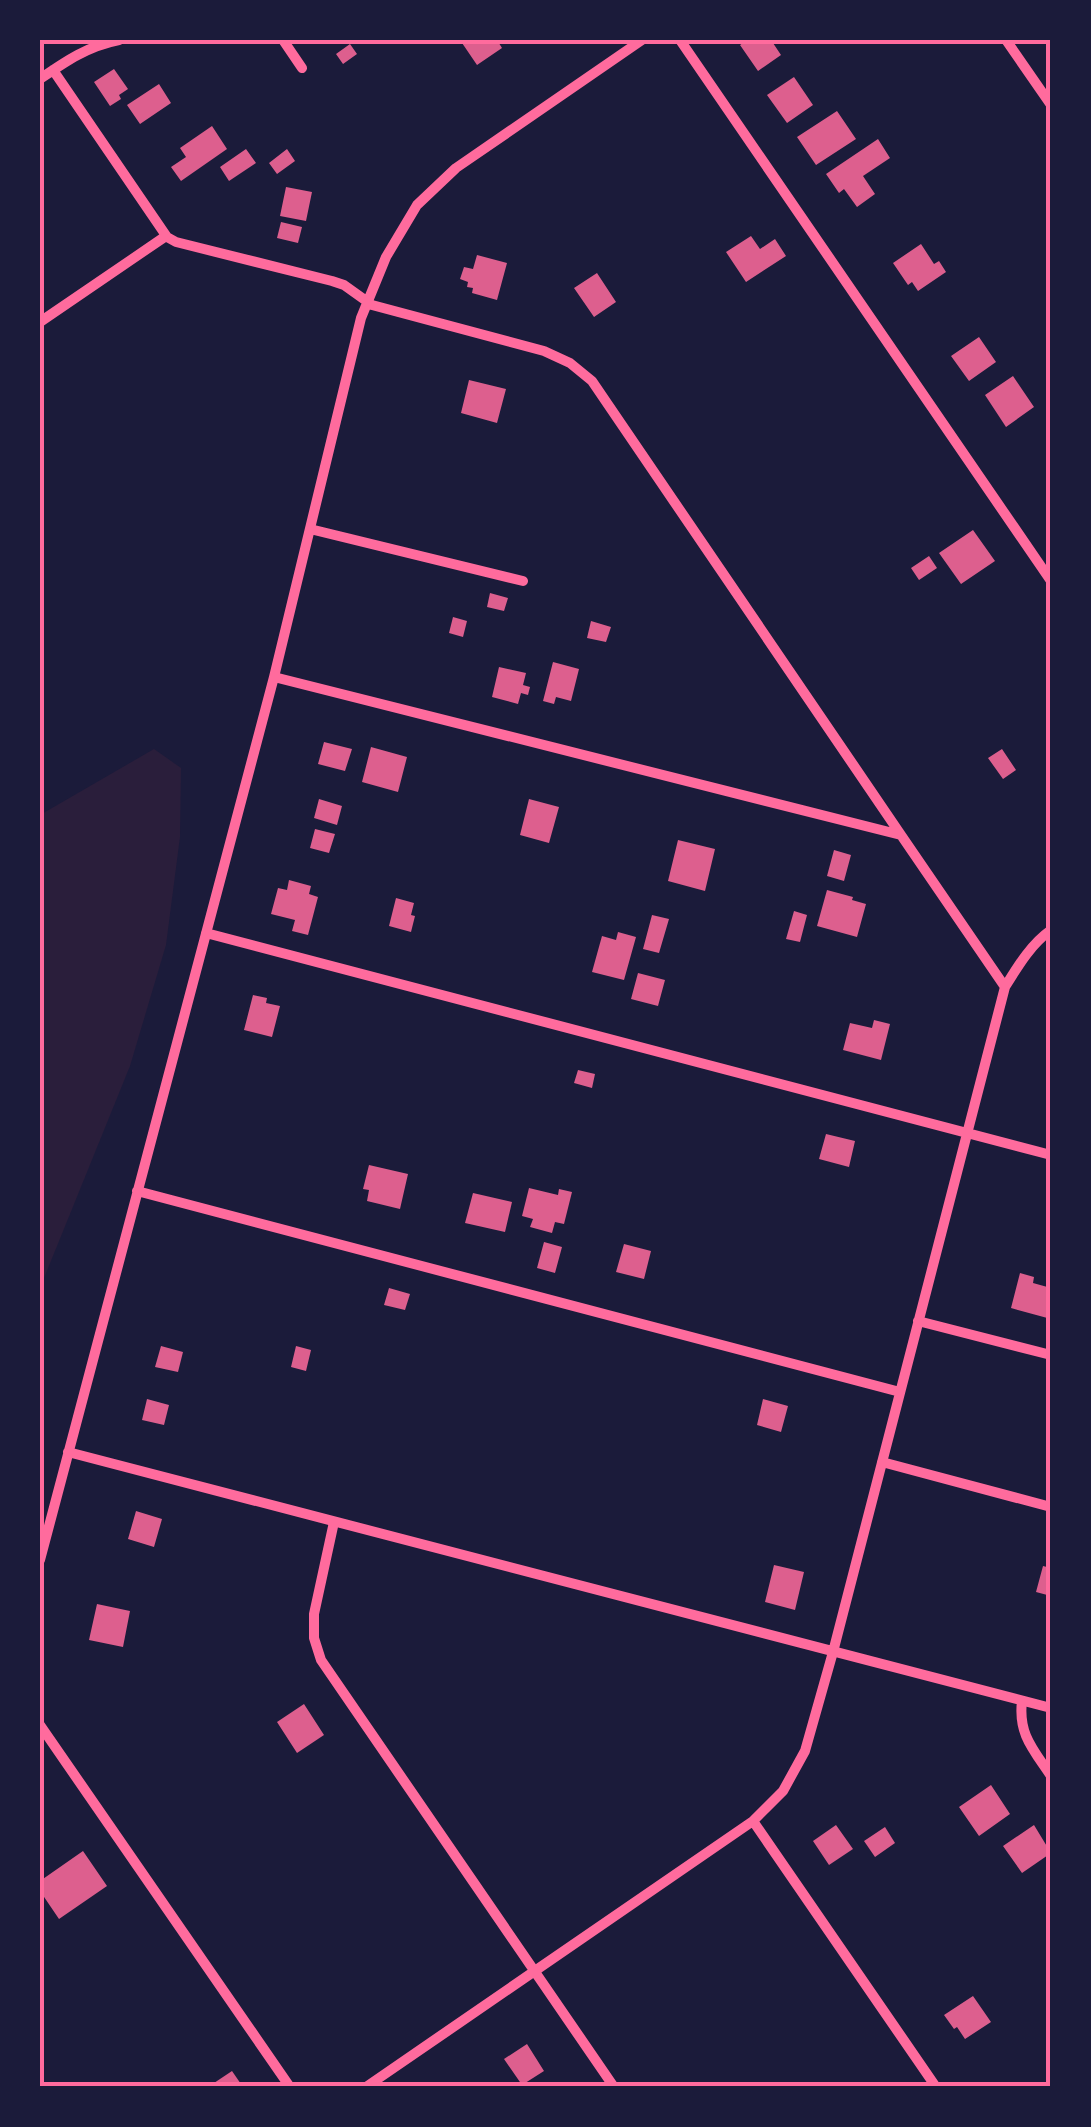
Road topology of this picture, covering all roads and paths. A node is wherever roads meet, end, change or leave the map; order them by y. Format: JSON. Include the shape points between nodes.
{"nodes":[{"id":1,"x":119,"y":40,"type":"edge"},
{"id":2,"x":284,"y":40,"type":"edge"},
{"id":3,"x":642,"y":40,"type":"edge"},
{"id":4,"x":680,"y":40,"type":"edge"},
{"id":5,"x":1006,"y":40,"type":"edge"},
{"id":6,"x":302,"y":68,"type":"dead end"},
{"id":7,"x":54,"y":70,"type":"junction"},
{"id":8,"x":40,"y":79,"type":"edge"},
{"id":9,"x":1051,"y":105,"type":"edge"},
{"id":10,"x":166,"y":236,"type":"junction"},
{"id":11,"x":368,"y":302,"type":"junction"},
{"id":12,"x":40,"y":322,"type":"edge"},
{"id":13,"x":310,"y":529,"type":"junction"},
{"id":14,"x":523,"y":581,"type":"dead end"},
{"id":15,"x":1051,"y":581,"type":"edge"},
{"id":16,"x":274,"y":677,"type":"junction"},
{"id":17,"x":902,"y":834,"type":"junction"},
{"id":18,"x":1051,"y":930,"type":"edge"},
{"id":19,"x":206,"y":933,"type":"junction"},
{"id":20,"x":1005,"y":986,"type":"junction"},
{"id":21,"x":967,"y":1134,"type":"junction"},
{"id":22,"x":1051,"y":1156,"type":"edge"},
{"id":23,"x":136,"y":1191,"type":"junction"},
{"id":24,"x":918,"y":1321,"type":"junction"},
{"id":25,"x":1051,"y":1355,"type":"edge"},
{"id":26,"x":900,"y":1392,"type":"junction"},
{"id":27,"x":68,"y":1452,"type":"junction"},
{"id":28,"x":882,"y":1462,"type":"junction"},
{"id":29,"x":1051,"y":1508,"type":"edge"},
{"id":30,"x":334,"y":1522,"type":"junction"},
{"id":31,"x":40,"y":1560,"type":"edge"},
{"id":32,"x":834,"y":1652,"type":"junction"},
{"id":33,"x":1022,"y":1701,"type":"junction"},
{"id":34,"x":1051,"y":1708,"type":"edge"},
{"id":35,"x":40,"y":1724,"type":"edge"},
{"id":36,"x":1051,"y":1776,"type":"edge"},
{"id":37,"x":754,"y":1821,"type":"junction"},
{"id":38,"x":535,"y":1972,"type":"junction"},
{"id":39,"x":290,"y":2087,"type":"edge"},
{"id":40,"x":366,"y":2087,"type":"edge"},
{"id":41,"x":614,"y":2087,"type":"edge"},
{"id":42,"x":936,"y":2087,"type":"edge"}],
"edges":[{"from":1,"to":7,"type":"street","via":[[79,52]]},
{"from":2,"to":6,"type":"street"},
{"from":3,"to":11,"type":"street","via":[[456,168],[417,206]]},
{"from":4,"to":15,"type":"street"},
{"from":5,"to":9,"type":"street"},
{"from":7,"to":8,"type":"street"},
{"from":7,"to":10,"type":"street"},
{"from":10,"to":11,"type":"street","via":[[332,281]]},
{"from":10,"to":12,"type":"street"},
{"from":11,"to":13,"type":"street"},
{"from":11,"to":17,"type":"street","via":[[544,351],[592,380]]},
{"from":13,"to":14,"type":"street"},
{"from":13,"to":16,"type":"street"},
{"from":16,"to":17,"type":"street"},
{"from":16,"to":19,"type":"street"},
{"from":17,"to":20,"type":"street"},
{"from":18,"to":20,"type":"street"},
{"from":19,"to":21,"type":"street"},
{"from":19,"to":23,"type":"street"},
{"from":20,"to":21,"type":"street"},
{"from":21,"to":22,"type":"street"},
{"from":21,"to":24,"type":"street"},
{"from":23,"to":26,"type":"street"},
{"from":23,"to":27,"type":"street"},
{"from":24,"to":25,"type":"street"},
{"from":24,"to":26,"type":"street"},
{"from":26,"to":28,"type":"street"},
{"from":27,"to":30,"type":"street"},
{"from":27,"to":31,"type":"street"},
{"from":28,"to":29,"type":"street"},
{"from":28,"to":32,"type":"street"},
{"from":30,"to":32,"type":"street"},
{"from":30,"to":38,"type":"street","via":[[314,1614],[322,1660]]},
{"from":32,"to":33,"type":"street"},
{"from":32,"to":37,"type":"street","via":[[805,1752],[783,1792]]},
{"from":33,"to":34,"type":"street"},
{"from":33,"to":36,"type":"street","via":[[1026,1740]]},
{"from":35,"to":39,"type":"street"},
{"from":37,"to":38,"type":"street"},
{"from":37,"to":42,"type":"street"},
{"from":38,"to":40,"type":"street"},
{"from":38,"to":41,"type":"street"}]}
